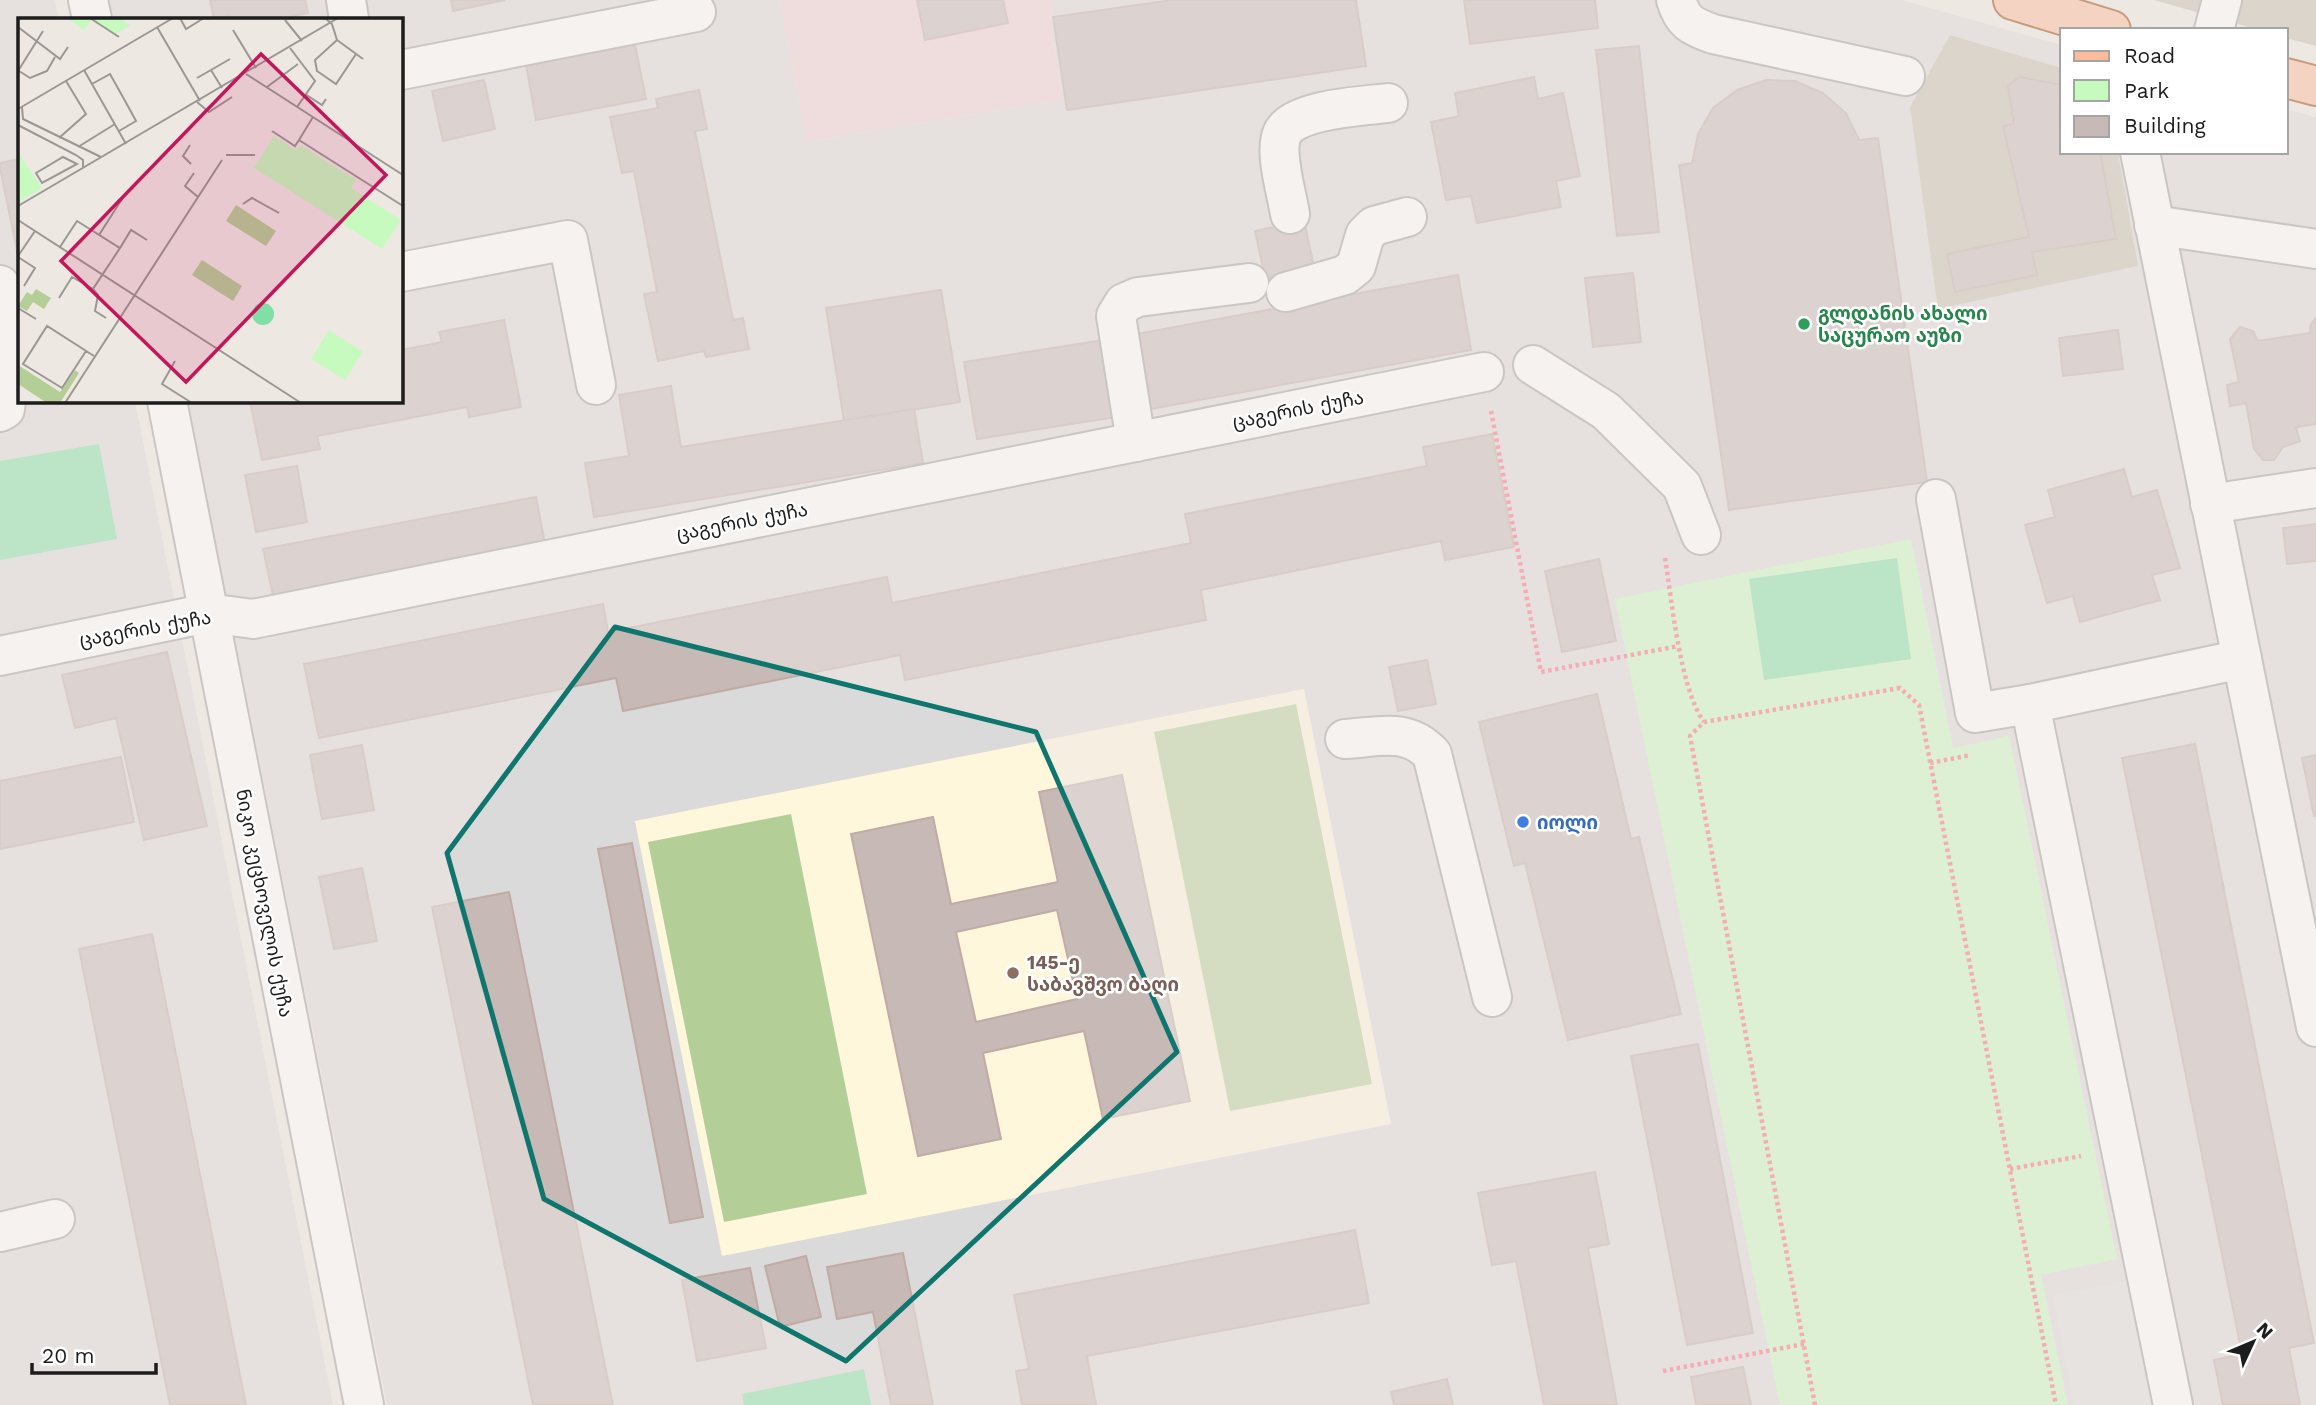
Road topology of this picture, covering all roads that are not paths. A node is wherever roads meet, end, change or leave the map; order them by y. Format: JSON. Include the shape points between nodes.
{"nodes":[{"id":1,"x":88,"y":0,"type":"edge"},
{"id":2,"x":346,"y":0,"type":"edge"},
{"id":3,"x":1676,"y":0,"type":"edge"},
{"id":4,"x":2013,"y":0,"type":"edge"},
{"id":5,"x":2222,"y":0,"type":"edge"},
{"id":6,"x":696,"y":12,"type":"dead end"},
{"id":7,"x":92,"y":18,"type":"edge"},
{"id":8,"x":349,"y":18,"type":"edge"},
{"id":9,"x":2104,"y":28,"type":"edge"},
{"id":10,"x":2215,"y":28,"type":"edge"},
{"id":11,"x":402,"y":70,"type":"edge"},
{"id":12,"x":1905,"y":76,"type":"dead end"},
{"id":13,"x":2288,"y":79,"type":"edge"},
{"id":14,"x":2316,"y":86,"type":"edge"},
{"id":15,"x":1388,"y":103,"type":"dead end"},
{"id":16,"x":2140,"y":154,"type":"edge"},
{"id":17,"x":1290,"y":214,"type":"dead end"},
{"id":18,"x":1407,"y":217,"type":"dead end"},
{"id":19,"x":2154,"y":225,"type":"junction"},
{"id":20,"x":2316,"y":249,"type":"edge"},
{"id":21,"x":402,"y":272,"type":"edge"},
{"id":22,"x":1248,"y":283,"type":"dead end"},
{"id":23,"x":0,"y":285,"type":"edge"},
{"id":24,"x":1286,"y":292,"type":"dead end"},
{"id":25,"x":17,"y":344,"type":"edge"},
{"id":26,"x":1533,"y":365,"type":"dead end"},
{"id":27,"x":1484,"y":372,"type":"road end"},
{"id":28,"x":596,"y":385,"type":"dead end"},
{"id":29,"x":167,"y":402,"type":"edge"},
{"id":30,"x":0,"y":412,"type":"edge"},
{"id":31,"x":1136,"y":442,"type":"junction"},
{"id":32,"x":2316,"y":488,"type":"edge"},
{"id":33,"x":1936,"y":499,"type":"dead end"},
{"id":34,"x":2210,"y":504,"type":"junction"},
{"id":35,"x":1701,"y":535,"type":"dead end"},
{"id":36,"x":208,"y":613,"type":"junction"},
{"id":37,"x":0,"y":656,"type":"edge"},
{"id":38,"x":2242,"y":659,"type":"junction"},
{"id":39,"x":2030,"y":704,"type":"junction"},
{"id":40,"x":1345,"y":739,"type":"dead end"},
{"id":41,"x":1492,"y":997,"type":"dead end"},
{"id":42,"x":2316,"y":1027,"type":"edge"},
{"id":43,"x":55,"y":1219,"type":"dead end"},
{"id":44,"x":0,"y":1232,"type":"edge"},
{"id":45,"x":365,"y":1405,"type":"edge"},
{"id":46,"x":2173,"y":1405,"type":"edge"}],
"edges":[{"from":1,"to":7,"type":"street"},
{"from":2,"to":8,"type":"street"},
{"from":3,"to":12,"type":"street","via":[[1681,16],[1713,34]]},
{"from":4,"to":9,"type":"main road"},
{"from":5,"to":10,"type":"street"},
{"from":6,"to":11,"type":"street"},
{"from":13,"to":14,"type":"main road"},
{"from":15,"to":17,"type":"street","via":[[1329,111],[1289,124],[1280,151]]},
{"from":16,"to":19,"type":"street"},
{"from":18,"to":24,"type":"street","via":[[1374,226],[1365,235],[1356,266],[1345,275]]},
{"from":19,"to":20,"type":"street"},
{"from":19,"to":34,"type":"street"},
{"from":21,"to":28,"type":"street","via":[[568,240]]},
{"from":22,"to":31,"type":"street","via":[[1138,297],[1124,303],[1116,316]]},
{"from":23,"to":25,"type":"street"},
{"from":25,"to":30,"type":"street","via":[[5,409]]},
{"from":26,"to":35,"type":"street","via":[[1606,411],[1682,486]]},
{"from":27,"to":31,"type":"street","name":"ცაგერის ქუჩა"},
{"from":29,"to":36,"type":"street","name":"ნიკო კეცხოველის ქუჩა"},
{"from":31,"to":36,"type":"street","name":"ცაგერის ქუჩა","via":[[253,619]]},
{"from":32,"to":34,"type":"street"},
{"from":33,"to":39,"type":"street","via":[[1975,713]]},
{"from":34,"to":38,"type":"street"},
{"from":36,"to":37,"type":"street","name":"ცაგერის ქუჩა"},
{"from":36,"to":45,"type":"street","name":"ნიკო კეცხოველის ქუჩა"},
{"from":38,"to":39,"type":"street"},
{"from":38,"to":42,"type":"street"},
{"from":39,"to":46,"type":"street"},
{"from":40,"to":41,"type":"street","via":[[1405,735],[1432,754]]},
{"from":43,"to":44,"type":"street"}]}
